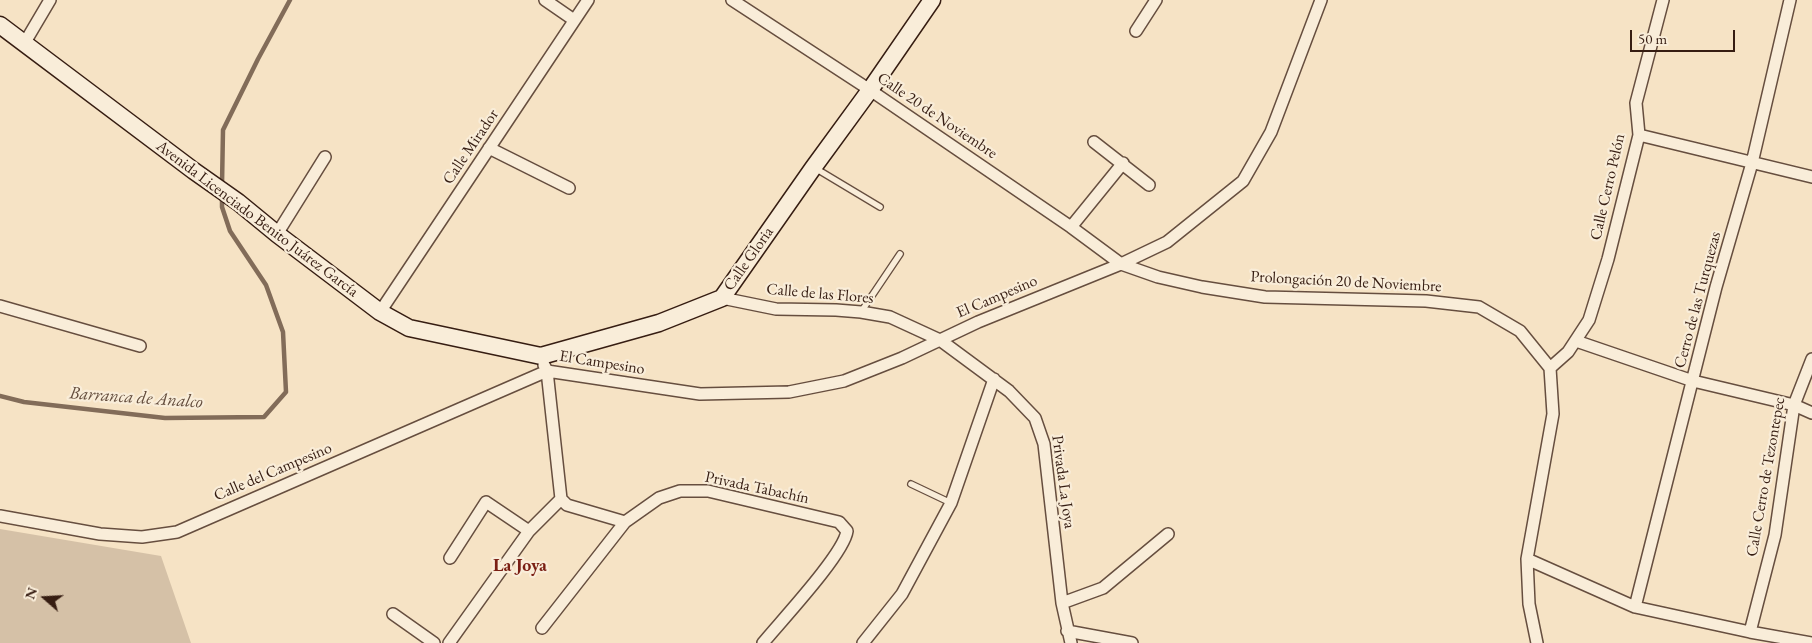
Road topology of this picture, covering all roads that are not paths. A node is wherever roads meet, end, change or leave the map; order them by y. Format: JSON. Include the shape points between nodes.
{"nodes":[{"id":1,"x":50,"y":0,"type":"edge"},
{"id":2,"x":545,"y":0,"type":"edge"},
{"id":3,"x":588,"y":0,"type":"edge"},
{"id":4,"x":732,"y":0,"type":"edge"},
{"id":5,"x":932,"y":0,"type":"edge"},
{"id":6,"x":1156,"y":0,"type":"edge"},
{"id":7,"x":1321,"y":0,"type":"edge"},
{"id":8,"x":1663,"y":0,"type":"edge"},
{"id":9,"x":1790,"y":0,"type":"edge"},
{"id":10,"x":574,"y":20,"type":"junction"},
{"id":11,"x":0,"y":25,"type":"edge"},
{"id":12,"x":1136,"y":31,"type":"dead end"},
{"id":13,"x":24,"y":44,"type":"junction"},
{"id":14,"x":870,"y":90,"type":"junction"},
{"id":15,"x":1639,"y":135,"type":"junction"},
{"id":16,"x":1094,"y":142,"type":"dead end"},
{"id":17,"x":489,"y":148,"type":"junction"},
{"id":18,"x":325,"y":157,"type":"dead end"},
{"id":19,"x":1123,"y":163,"type":"junction"},
{"id":20,"x":1752,"y":163,"type":"junction"},
{"id":21,"x":813,"y":168,"type":"junction"},
{"id":22,"x":1812,"y":177,"type":"edge"},
{"id":23,"x":1149,"y":184,"type":"dead end"},
{"id":24,"x":569,"y":188,"type":"dead end"},
{"id":25,"x":880,"y":206,"type":"dead end"},
{"id":26,"x":1072,"y":227,"type":"junction"},
{"id":27,"x":277,"y":234,"type":"junction"},
{"id":28,"x":900,"y":254,"type":"dead end"},
{"id":29,"x":1120,"y":264,"type":"junction"},
{"id":30,"x":722,"y":298,"type":"junction"},
{"id":31,"x":0,"y":306,"type":"edge"},
{"id":32,"x":380,"y":312,"type":"junction"},
{"id":33,"x":861,"y":312,"type":"junction"},
{"id":34,"x":940,"y":340,"type":"junction"},
{"id":35,"x":1576,"y":341,"type":"junction"},
{"id":36,"x":140,"y":346,"type":"dead end"},
{"id":37,"x":541,"y":356,"type":"junction"},
{"id":38,"x":1812,"y":359,"type":"edge"},
{"id":39,"x":1550,"y":368,"type":"junction"},
{"id":40,"x":547,"y":371,"type":"junction"},
{"id":41,"x":994,"y":379,"type":"junction"},
{"id":42,"x":1693,"y":381,"type":"junction"},
{"id":43,"x":1794,"y":405,"type":"junction"},
{"id":44,"x":1812,"y":412,"type":"edge"},
{"id":45,"x":911,"y":484,"type":"dead end"},
{"id":46,"x":561,"y":499,"type":"junction"},
{"id":47,"x":951,"y":503,"type":"junction"},
{"id":48,"x":0,"y":516,"type":"edge"},
{"id":49,"x":624,"y":522,"type":"junction"},
{"id":50,"x":530,"y":531,"type":"junction"},
{"id":51,"x":1168,"y":534,"type":"dead end"},
{"id":52,"x":450,"y":558,"type":"dead end"},
{"id":53,"x":1527,"y":559,"type":"junction"},
{"id":54,"x":1062,"y":603,"type":"junction"},
{"id":55,"x":1635,"y":607,"type":"junction"},
{"id":56,"x":393,"y":614,"type":"dead end"},
{"id":57,"x":542,"y":628,"type":"dead end"},
{"id":58,"x":1067,"y":631,"type":"junction"},
{"id":59,"x":1750,"y":632,"type":"junction"},
{"id":60,"x":1812,"y":642,"type":"edge"},
{"id":61,"x":434,"y":643,"type":"edge"},
{"id":62,"x":449,"y":643,"type":"edge"},
{"id":63,"x":763,"y":643,"type":"edge"},
{"id":64,"x":863,"y":643,"type":"edge"},
{"id":65,"x":1071,"y":643,"type":"edge"},
{"id":66,"x":1132,"y":643,"type":"edge"},
{"id":67,"x":1537,"y":643,"type":"edge"}],
"edges":[{"from":1,"to":13,"type":"street"},
{"from":2,"to":10,"type":"street"},
{"from":3,"to":10,"type":"street","name":"Calle Mirador"},
{"from":4,"to":14,"type":"street","name":"Calle 20 de Noviembre"},
{"from":5,"to":14,"type":"main road","name":"Calle Gloria"},
{"from":6,"to":12,"type":"street"},
{"from":7,"to":29,"type":"street","name":"El Campesino","via":[[1271,132],[1243,181],[1167,242]]},
{"from":8,"to":15,"type":"street","name":"Calle Cerro Pelón","via":[[1636,103]]},
{"from":9,"to":20,"type":"street","name":"Cerro de las Turquezas"},
{"from":10,"to":17,"type":"street","name":"Calle Mirador"},
{"from":11,"to":13,"type":"main road","name":"Avenida Licenciado Benito Juárez García"},
{"from":13,"to":27,"type":"main road","name":"Avenida Licenciado Benito Juárez García"},
{"from":14,"to":21,"type":"main road","name":"Calle Gloria"},
{"from":14,"to":26,"type":"street","name":"Calle 20 de Noviembre"},
{"from":15,"to":20,"type":"street"},
{"from":15,"to":35,"type":"street","name":"Calle Cerro Pelón","via":[[1608,259],[1588,320]]},
{"from":16,"to":19,"type":"street"},
{"from":17,"to":24,"type":"street"},
{"from":17,"to":32,"type":"street","name":"Calle Mirador"},
{"from":18,"to":27,"type":"street"},
{"from":19,"to":23,"type":"street"},
{"from":19,"to":26,"type":"street"},
{"from":20,"to":22,"type":"street"},
{"from":20,"to":42,"type":"street","name":"Cerro de las Turquezas"},
{"from":21,"to":25,"type":"lane"},
{"from":21,"to":30,"type":"main road","name":"Calle Gloria"},
{"from":26,"to":29,"type":"street","name":"Calle 20 de Noviembre"},
{"from":27,"to":32,"type":"main road","name":"Avenida Licenciado Benito Juárez García"},
{"from":28,"to":33,"type":"lane"},
{"from":29,"to":34,"type":"street","name":"El Campesino"},
{"from":29,"to":39,"type":"street","name":"Prolongación 20 de Noviembre","via":[[1158,277],[1265,297],[1426,301],[1479,307],[1520,330]]},
{"from":30,"to":33,"type":"street","name":"Calle de las Flores","via":[[776,309]]},
{"from":30,"to":37,"type":"main road","name":"Calle Gloria","via":[[659,323]]},
{"from":31,"to":36,"type":"street"},
{"from":32,"to":37,"type":"main road","name":"Avenida Licenciado Benito Juárez García","via":[[409,328]]},
{"from":33,"to":34,"type":"street","name":"Calle de las Flores","via":[[890,317]]},
{"from":34,"to":40,"type":"street","name":"El Campesino","via":[[844,380],[789,392],[700,394]]},
{"from":34,"to":41,"type":"street","name":"Privada La Joya"},
{"from":35,"to":39,"type":"street","name":"Calle Cerro Pelón"},
{"from":35,"to":42,"type":"street"},
{"from":37,"to":40,"type":"street"},
{"from":38,"to":43,"type":"street","name":"Calle Cerro de Tezontepec"},
{"from":39,"to":53,"type":"street","via":[[1553,414]]},
{"from":40,"to":46,"type":"street"},
{"from":40,"to":48,"type":"street","name":"Calle del Campesino","via":[[177,532],[142,538],[108,535]]},
{"from":41,"to":47,"type":"street"},
{"from":41,"to":54,"type":"street","name":"Privada La Joya","via":[[1035,418],[1044,444]]},
{"from":42,"to":43,"type":"street"},
{"from":42,"to":55,"type":"street","name":"Cerro de las Turquezas"},
{"from":43,"to":44,"type":"street"},
{"from":43,"to":59,"type":"street","name":"Calle Cerro de Tezontepec","via":[[1775,534]]},
{"from":45,"to":47,"type":"lane"},
{"from":46,"to":49,"type":"street","via":[[567,504]]},
{"from":46,"to":50,"type":"street"},
{"from":47,"to":64,"type":"street","via":[[902,594]]},
{"from":49,"to":57,"type":"street","name":"Privada Tabachín"},
{"from":49,"to":63,"type":"street","name":"Privada Tabachín","via":[[659,498],[680,491],[708,491],[839,522],[847,531],[846,538]]},
{"from":50,"to":52,"type":"street","via":[[486,502]]},
{"from":50,"to":62,"type":"street"},
{"from":51,"to":54,"type":"street","via":[[1103,588]]},
{"from":53,"to":55,"type":"street"},
{"from":53,"to":67,"type":"street","via":[[1529,604]]},
{"from":54,"to":58,"type":"street","name":"Privada La Joya"},
{"from":55,"to":59,"type":"street"},
{"from":56,"to":61,"type":"street"},
{"from":58,"to":65,"type":"street","name":"Privada La Joya"},
{"from":58,"to":66,"type":"street"},
{"from":59,"to":60,"type":"street"}]}
